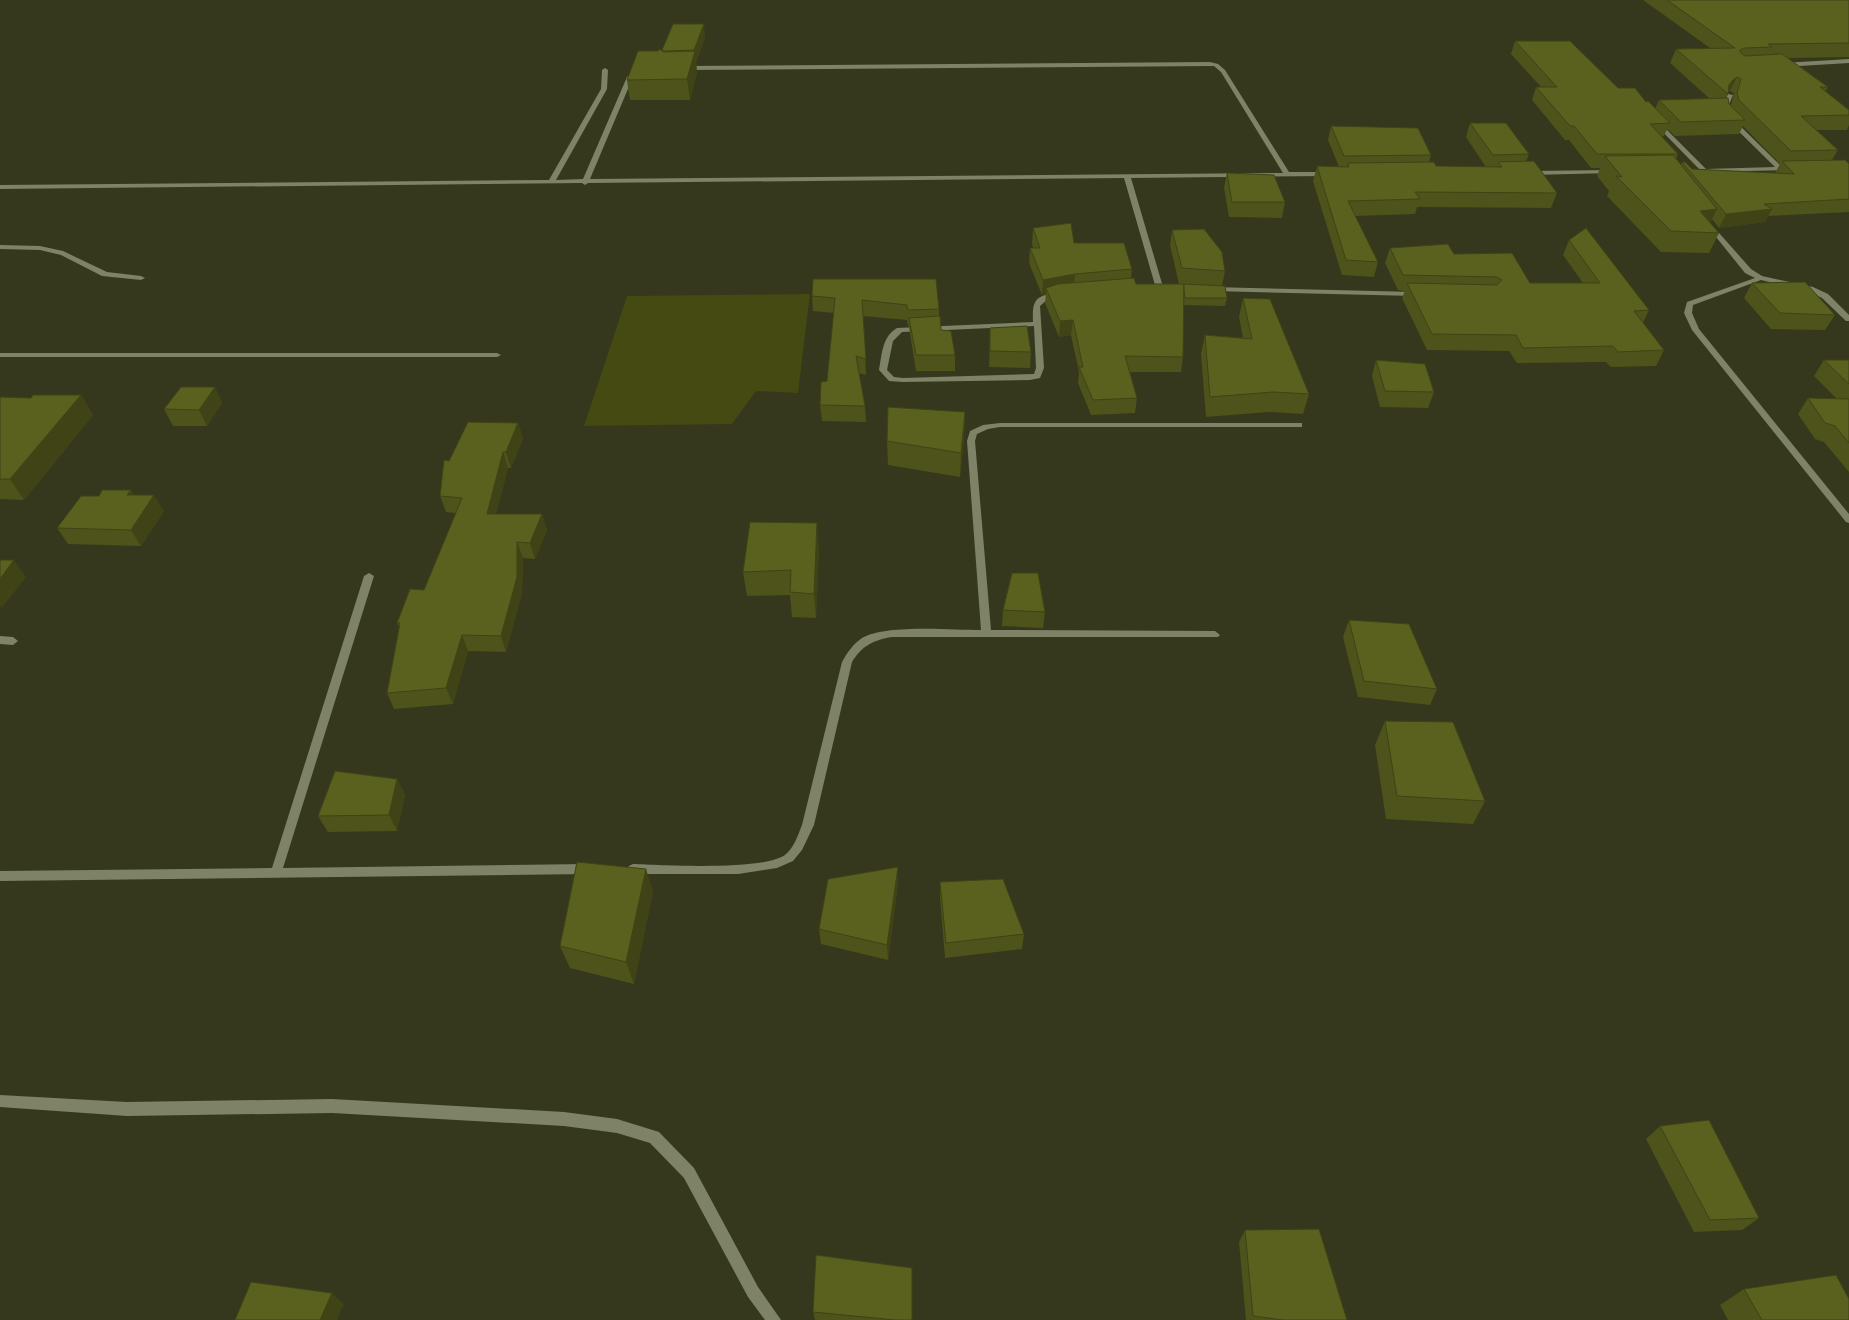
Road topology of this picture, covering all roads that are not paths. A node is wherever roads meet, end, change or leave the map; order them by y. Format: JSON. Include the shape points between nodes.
{"nodes":[{"id":1,"x":1849,"y":61,"type":"edge"},
{"id":2,"x":1774,"y":66,"type":"edge"},
{"id":3,"x":677,"y":68,"type":"edge"},
{"id":4,"x":605,"y":70,"type":"dead end"},
{"id":5,"x":630,"y":77,"type":"edge"},
{"id":6,"x":1730,"y":95,"type":"edge"},
{"id":7,"x":1655,"y":121,"type":"edge"},
{"id":8,"x":1780,"y":169,"type":"junction"},
{"id":9,"x":1800,"y":169,"type":"edge"},
{"id":10,"x":1695,"y":171,"type":"edge"},
{"id":11,"x":1704,"y":171,"type":"junction"},
{"id":12,"x":1617,"y":172,"type":"edge"},
{"id":13,"x":1518,"y":173,"type":"edge"},
{"id":14,"x":1287,"y":174,"type":"junction"},
{"id":15,"x":1335,"y":174,"type":"edge"},
{"id":16,"x":1127,"y":176,"type":"junction"},
{"id":17,"x":551,"y":182,"type":"junction"},
{"id":18,"x":585,"y":182,"type":"junction"},
{"id":19,"x":0,"y":187,"type":"edge"},
{"id":20,"x":1702,"y":216,"type":"edge"},
{"id":21,"x":0,"y":247,"type":"edge"},
{"id":22,"x":141,"y":278,"type":"dead end"},
{"id":23,"x":1760,"y":278,"type":"junction"},
{"id":24,"x":1140,"y":288,"type":"edge"},
{"id":25,"x":1209,"y":289,"type":"edge"},
{"id":26,"x":1424,"y":294,"type":"edge"},
{"id":27,"x":1065,"y":295,"type":"edge"},
{"id":28,"x":1849,"y":319,"type":"edge"},
{"id":29,"x":1037,"y":324,"type":"junction"},
{"id":30,"x":0,"y":355,"type":"edge"},
{"id":31,"x":496,"y":355,"type":"dead end"},
{"id":32,"x":1299,"y":425,"type":"dead end"},
{"id":33,"x":1849,"y":520,"type":"edge"},
{"id":34,"x":369,"y":576,"type":"dead end"},
{"id":35,"x":986,"y":634,"type":"junction"},
{"id":36,"x":1215,"y":635,"type":"dead end"},
{"id":37,"x":0,"y":640,"type":"edge"},
{"id":38,"x":13,"y":641,"type":"dead end"},
{"id":39,"x":601,"y":869,"type":"edge"},
{"id":40,"x":621,"y":869,"type":"edge"},
{"id":41,"x":276,"y":872,"type":"junction"},
{"id":42,"x":0,"y":876,"type":"edge"},
{"id":43,"x":0,"y":1101,"type":"edge"},
{"id":44,"x":774,"y":1320,"type":"edge"}],
"edges":[{"from":1,"to":2,"type":"street"},
{"from":3,"to":14,"type":"street","via":[[1216,65],[1223,71]]},
{"from":4,"to":17,"type":"street","via":[[604,89]]},
{"from":5,"to":18,"type":"street"},
{"from":6,"to":8,"type":"street","via":[[1725,107],[1727,117]]},
{"from":7,"to":11,"type":"street"},
{"from":8,"to":9,"type":"street"},
{"from":8,"to":11,"type":"street"},
{"from":10,"to":11,"type":"street"},
{"from":12,"to":13,"type":"street"},
{"from":14,"to":15,"type":"street"},
{"from":14,"to":16,"type":"street"},
{"from":16,"to":18,"type":"street"},
{"from":16,"to":24,"type":"street","via":[[1163,287]]},
{"from":17,"to":18,"type":"street"},
{"from":17,"to":19,"type":"street"},
{"from":20,"to":23,"type":"street","via":[[1743,266]]},
{"from":21,"to":22,"type":"street","via":[[40,248],[62,253],[105,274]]},
{"from":23,"to":28,"type":"street","via":[[1810,289],[1825,296]]},
{"from":23,"to":33,"type":"street","via":[[1744,286],[1706,296],[1690,304],[1688,313],[1696,330]]},
{"from":25,"to":26,"type":"street"},
{"from":27,"to":29,"type":"street","via":[[1045,297],[1039,301],[1036,306]]},
{"from":29,"to":29,"type":"street","via":[[1040,368],[1037,376],[903,380],[892,379],[882,370],[889,337],[900,330]]},
{"from":30,"to":31,"type":"street"},
{"from":32,"to":35,"type":"street","via":[[1000,425],[973,433],[971,441]]},
{"from":34,"to":41,"type":"street"},
{"from":35,"to":36,"type":"street"},
{"from":35,"to":40,"type":"street","via":[[892,633],[871,637],[857,645],[847,662],[808,825],[788,858],[771,865],[748,868]]},
{"from":37,"to":38,"type":"street"},
{"from":39,"to":41,"type":"street"},
{"from":41,"to":42,"type":"street"},
{"from":43,"to":44,"type":"street","via":[[127,1109],[332,1106],[564,1118],[617,1126],[654,1137],[689,1173],[753,1292]]}]}
